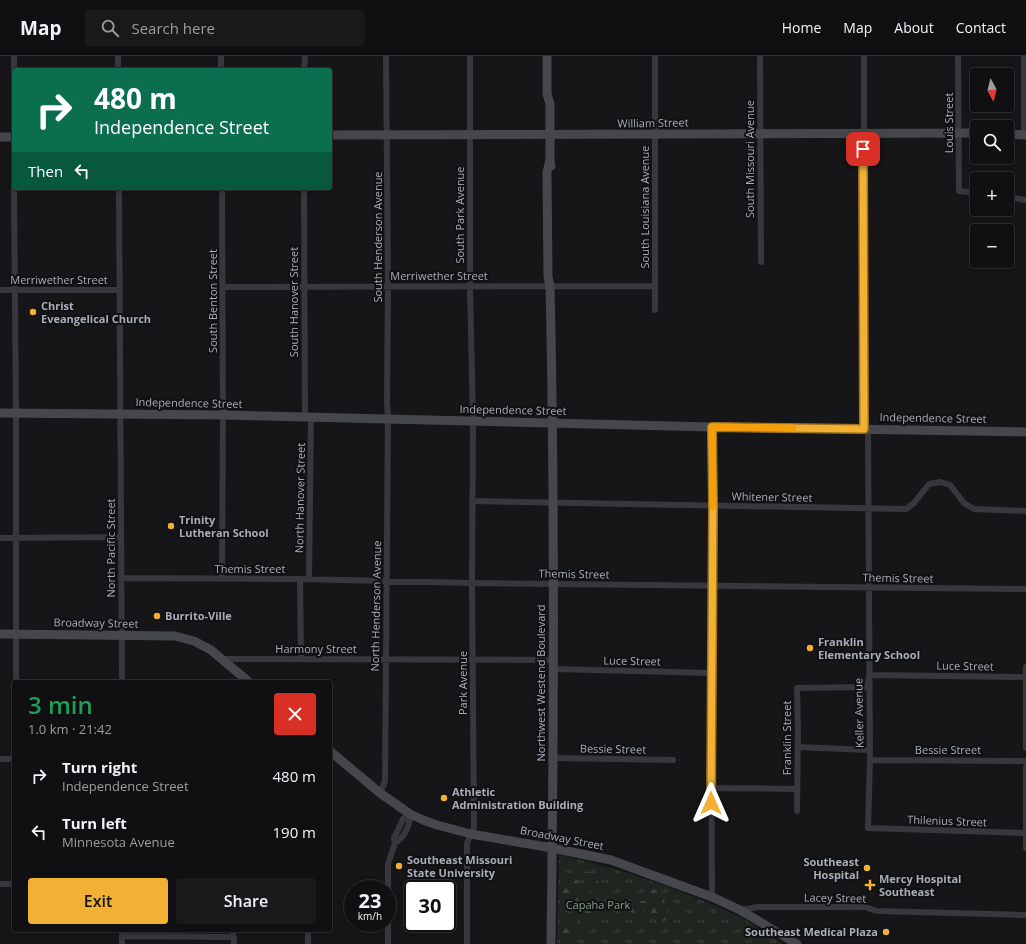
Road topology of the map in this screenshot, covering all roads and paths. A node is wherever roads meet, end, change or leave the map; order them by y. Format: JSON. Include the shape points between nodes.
{"nodes":[{"id":1,"x":14,"y":56,"type":"edge"},
{"id":2,"x":118,"y":56,"type":"edge"},
{"id":3,"x":221,"y":56,"type":"edge"},
{"id":4,"x":304,"y":56,"type":"edge"},
{"id":5,"x":386,"y":56,"type":"edge"},
{"id":6,"x":470,"y":56,"type":"edge"},
{"id":7,"x":547,"y":56,"type":"edge"},
{"id":8,"x":553,"y":56,"type":"edge"},
{"id":9,"x":655,"y":56,"type":"edge"},
{"id":10,"x":760,"y":56,"type":"edge"},
{"id":11,"x":864,"y":56,"type":"edge"},
{"id":12,"x":958,"y":56,"type":"edge"},
{"id":13,"x":1024,"y":56,"type":"edge"},
{"id":14,"x":14,"y":68,"type":"edge"},
{"id":15,"x":118,"y":68,"type":"edge"},
{"id":16,"x":221,"y":68,"type":"edge"},
{"id":17,"x":304,"y":68,"type":"edge"},
{"id":18,"x":550,"y":104,"type":"junction"},
{"id":19,"x":863,"y":133,"type":"junction"},
{"id":20,"x":959,"y":133,"type":"junction"},
{"id":21,"x":970,"y":133,"type":"edge"},
{"id":22,"x":655,"y":134,"type":"junction"},
{"id":23,"x":760,"y":134,"type":"junction"},
{"id":24,"x":1014,"y":134,"type":"edge"},
{"id":25,"x":332,"y":135,"type":"edge"},
{"id":26,"x":387,"y":135,"type":"junction"},
{"id":27,"x":471,"y":135,"type":"junction"},
{"id":28,"x":549,"y":135,"type":"junction"},
{"id":29,"x":1025,"y":135,"type":"edge"},
{"id":30,"x":0,"y":137,"type":"edge"},
{"id":31,"x":12,"y":137,"type":"edge"},
{"id":32,"x":14,"y":190,"type":"edge"},
{"id":33,"x":119,"y":190,"type":"edge"},
{"id":34,"x":222,"y":190,"type":"edge"},
{"id":35,"x":304,"y":190,"type":"edge"},
{"id":36,"x":970,"y":192,"type":"edge"},
{"id":37,"x":1014,"y":198,"type":"edge"},
{"id":38,"x":1026,"y":200,"type":"edge"},
{"id":39,"x":761,"y":262,"type":"dead end"},
{"id":40,"x":388,"y":286,"type":"junction"},
{"id":41,"x":470,"y":286,"type":"junction"},
{"id":42,"x":550,"y":286,"type":"junction"},
{"id":43,"x":655,"y":286,"type":"junction"},
{"id":44,"x":223,"y":287,"type":"junction"},
{"id":45,"x":304,"y":287,"type":"junction"},
{"id":46,"x":0,"y":290,"type":"edge"},
{"id":47,"x":15,"y":290,"type":"junction"},
{"id":48,"x":119,"y":290,"type":"junction"},
{"id":49,"x":655,"y":310,"type":"dead end"},
{"id":50,"x":0,"y":414,"type":"edge"},
{"id":51,"x":16,"y":414,"type":"junction"},
{"id":52,"x":121,"y":414,"type":"junction"},
{"id":53,"x":223,"y":415,"type":"junction"},
{"id":54,"x":308,"y":417,"type":"junction"},
{"id":55,"x":388,"y":418,"type":"junction"},
{"id":56,"x":473,"y":421,"type":"junction"},
{"id":57,"x":553,"y":422,"type":"junction"},
{"id":58,"x":712,"y":427,"type":"junction"},
{"id":59,"x":866,"y":429,"type":"junction"},
{"id":60,"x":1026,"y":432,"type":"edge"},
{"id":61,"x":472,"y":501,"type":"junction"},
{"id":62,"x":553,"y":502,"type":"junction"},
{"id":63,"x":713,"y":506,"type":"junction"},
{"id":64,"x":869,"y":508,"type":"junction"},
{"id":65,"x":1026,"y":511,"type":"edge"},
{"id":66,"x":0,"y":538,"type":"edge"},
{"id":67,"x":16,"y":538,"type":"junction"},
{"id":68,"x":120,"y":538,"type":"junction"},
{"id":69,"x":121,"y":578,"type":"junction"},
{"id":70,"x":222,"y":578,"type":"junction"},
{"id":71,"x":300,"y":579,"type":"junction"},
{"id":72,"x":309,"y":579,"type":"junction"},
{"id":73,"x":387,"y":580,"type":"junction"},
{"id":74,"x":472,"y":582,"type":"junction"},
{"id":75,"x":553,"y":583,"type":"junction"},
{"id":76,"x":712,"y":585,"type":"junction"},
{"id":77,"x":868,"y":587,"type":"junction"},
{"id":78,"x":1026,"y":589,"type":"edge"},
{"id":79,"x":0,"y":634,"type":"edge"},
{"id":80,"x":16,"y":634,"type":"junction"},
{"id":81,"x":122,"y":635,"type":"junction"},
{"id":82,"x":224,"y":659,"type":"junction"},
{"id":83,"x":302,"y":660,"type":"junction"},
{"id":84,"x":386,"y":660,"type":"junction"},
{"id":85,"x":472,"y":660,"type":"junction"},
{"id":86,"x":553,"y":665,"type":"junction"},
{"id":87,"x":1026,"y":667,"type":"edge"},
{"id":88,"x":711,"y":672,"type":"junction"},
{"id":89,"x":869,"y":675,"type":"junction"},
{"id":90,"x":1026,"y":677,"type":"edge"},
{"id":91,"x":16,"y":680,"type":"edge"},
{"id":92,"x":122,"y":680,"type":"edge"},
{"id":93,"x":247,"y":680,"type":"edge"},
{"id":94,"x":798,"y":748,"type":"junction"},
{"id":95,"x":1026,"y":748,"type":"edge"},
{"id":96,"x":870,"y":750,"type":"junction"},
{"id":97,"x":332,"y":753,"type":"edge"},
{"id":98,"x":553,"y":758,"type":"junction"},
{"id":99,"x":0,"y":759,"type":"edge"},
{"id":100,"x":12,"y":759,"type":"edge"},
{"id":101,"x":673,"y":760,"type":"dead end"},
{"id":102,"x":870,"y":760,"type":"junction"},
{"id":103,"x":1026,"y":761,"type":"edge"},
{"id":104,"x":1026,"y":767,"type":"edge"},
{"id":105,"x":710,"y":788,"type":"junction"},
{"id":106,"x":797,"y":789,"type":"junction"},
{"id":107,"x":380,"y":793,"type":"junction"},
{"id":108,"x":797,"y":811,"type":"dead end"},
{"id":109,"x":410,"y":814,"type":"junction"},
{"id":110,"x":868,"y":828,"type":"joint"},
{"id":111,"x":1026,"y":833,"type":"edge"},
{"id":112,"x":471,"y":834,"type":"junction"},
{"id":113,"x":1026,"y":847,"type":"edge"},
{"id":114,"x":552,"y":848,"type":"junction"},
{"id":115,"x":0,"y":884,"type":"edge"},
{"id":116,"x":12,"y":884,"type":"edge"},
{"id":117,"x":712,"y":897,"type":"junction"},
{"id":118,"x":740,"y":910,"type":"junction"},
{"id":119,"x":1026,"y":916,"type":"edge"},
{"id":120,"x":233,"y":932,"type":"edge"},
{"id":121,"x":308,"y":932,"type":"edge"},
{"id":122,"x":122,"y":933,"type":"edge"},
{"id":123,"x":234,"y":937,"type":"junction"},
{"id":124,"x":122,"y":944,"type":"edge"},
{"id":125,"x":234,"y":944,"type":"edge"},
{"id":126,"x":308,"y":944,"type":"edge"},
{"id":127,"x":388,"y":944,"type":"edge"},
{"id":128,"x":467,"y":944,"type":"edge"},
{"id":129,"x":551,"y":944,"type":"edge"},
{"id":130,"x":797,"y":944,"type":"edge"}],
"edges":[{"from":1,"to":14,"type":"street"},
{"from":2,"to":15,"type":"street"},
{"from":3,"to":16,"type":"street"},
{"from":4,"to":17,"type":"street"},
{"from":5,"to":26,"type":"street","name":"South Henderson Avenue"},
{"from":6,"to":27,"type":"street","name":"South Park Avenue"},
{"from":7,"to":18,"type":"street","via":[[547,94]]},
{"from":8,"to":18,"type":"street","via":[[553,93]]},
{"from":9,"to":22,"type":"street","name":"South Louisiana Avenue"},
{"from":10,"to":23,"type":"street","name":"South Missouri Avenue"},
{"from":11,"to":19,"type":"street","name":"Keller Avenue"},
{"from":12,"to":20,"type":"street","name":"Louis Street"},
{"from":13,"to":29,"type":"street"},
{"from":18,"to":28,"type":"street","name":"Northwest Westend Boulevard"},
{"from":19,"to":20,"type":"street","name":"William Street"},
{"from":19,"to":23,"type":"street","name":"William Street"},
{"from":19,"to":59,"type":"street","name":"Keller Avenue"},
{"from":20,"to":21,"type":"street","name":"William Street"},
{"from":20,"to":36,"type":"street","name":"Louis Street","via":[[958,190]]},
{"from":22,"to":23,"type":"street","name":"William Street"},
{"from":22,"to":28,"type":"street","name":"William Street"},
{"from":22,"to":43,"type":"street","name":"South Louisiana Avenue"},
{"from":23,"to":39,"type":"street","name":"South Missouri Avenue"},
{"from":24,"to":29,"type":"street"},
{"from":25,"to":26,"type":"street","name":"William Street"},
{"from":26,"to":27,"type":"street","name":"William Street"},
{"from":26,"to":40,"type":"street","name":"South Henderson Avenue"},
{"from":27,"to":28,"type":"street","name":"William Street"},
{"from":27,"to":41,"type":"street","name":"South Park Avenue"},
{"from":28,"to":42,"type":"street","name":"Northwest Westend Boulevard","via":[[553,171],[553,277]]},
{"from":30,"to":31,"type":"street"},
{"from":32,"to":47,"type":"street"},
{"from":33,"to":48,"type":"street","name":"North Pacific Street"},
{"from":34,"to":44,"type":"street","name":"South Benton Street"},
{"from":35,"to":45,"type":"street","name":"South Hanover Street"},
{"from":37,"to":38,"type":"street"},
{"from":40,"to":41,"type":"street","name":"Merriwether Street"},
{"from":40,"to":45,"type":"street","name":"Merriwether Street"},
{"from":40,"to":55,"type":"street","name":"South Henderson Avenue"},
{"from":41,"to":42,"type":"street","name":"Merriwether Street"},
{"from":41,"to":56,"type":"street","name":"South Park Avenue"},
{"from":42,"to":43,"type":"street","name":"Merriwether Street"},
{"from":42,"to":57,"type":"street","name":"Northwest Westend Boulevard"},
{"from":43,"to":49,"type":"street","name":"South Louisiana Avenue"},
{"from":44,"to":45,"type":"street","name":"Merriwether Street"},
{"from":44,"to":53,"type":"street","name":"South Benton Street"},
{"from":45,"to":54,"type":"street","name":"South Hanover Street"},
{"from":46,"to":47,"type":"street","name":"Merriwether Street"},
{"from":47,"to":48,"type":"street","name":"Merriwether Street"},
{"from":47,"to":51,"type":"street"},
{"from":48,"to":52,"type":"street","name":"North Pacific Street"},
{"from":50,"to":51,"type":"street","name":"Independence Street"},
{"from":51,"to":52,"type":"street","name":"Independence Street"},
{"from":51,"to":67,"type":"street"},
{"from":52,"to":53,"type":"street","name":"Independence Street"},
{"from":52,"to":68,"type":"street","name":"North Pacific Street"},
{"from":53,"to":54,"type":"street","name":"Independence Street"},
{"from":53,"to":70,"type":"street","name":"South Benton Street"},
{"from":54,"to":55,"type":"street","name":"Independence Street"},
{"from":54,"to":72,"type":"street","name":"North Hanover Street"},
{"from":55,"to":56,"type":"street","name":"Independence Street"},
{"from":55,"to":73,"type":"street","name":"North Henderson Avenue"},
{"from":56,"to":57,"type":"street","name":"Independence Street"},
{"from":56,"to":61,"type":"street","name":"Park Avenue"},
{"from":57,"to":58,"type":"street","name":"Independence Street"},
{"from":57,"to":62,"type":"street","name":"Northwest Westend Boulevard"},
{"from":58,"to":59,"type":"street","name":"Independence Street"},
{"from":58,"to":63,"type":"street"},
{"from":59,"to":60,"type":"street","name":"Independence Street"},
{"from":59,"to":64,"type":"street","name":"Keller Avenue"},
{"from":61,"to":62,"type":"street","name":"Whitener Street"},
{"from":61,"to":74,"type":"street","name":"Park Avenue"},
{"from":62,"to":63,"type":"street","name":"Whitener Street"},
{"from":62,"to":75,"type":"street","name":"Northwest Westend Boulevard"},
{"from":63,"to":64,"type":"street","name":"Whitener Street"},
{"from":63,"to":76,"type":"street"},
{"from":64,"to":65,"type":"street","name":"Whitener Street","via":[[906,509],[929,484],[940,482],[950,485],[964,503],[974,509]]},
{"from":64,"to":77,"type":"street","name":"Keller Avenue"},
{"from":66,"to":67,"type":"street"},
{"from":67,"to":68,"type":"street"},
{"from":67,"to":80,"type":"street"},
{"from":68,"to":69,"type":"street","name":"North Pacific Street"},
{"from":69,"to":70,"type":"street","name":"Themis Street"},
{"from":69,"to":81,"type":"street","name":"North Pacific Street"},
{"from":70,"to":71,"type":"street","name":"Themis Street"},
{"from":71,"to":72,"type":"street","name":"Themis Street"},
{"from":71,"to":83,"type":"street"},
{"from":72,"to":73,"type":"street","name":"Themis Street"},
{"from":73,"to":74,"type":"street","name":"Themis Street"},
{"from":73,"to":84,"type":"street","name":"North Henderson Avenue"},
{"from":74,"to":75,"type":"street","name":"Themis Street"},
{"from":74,"to":85,"type":"street","name":"Park Avenue"},
{"from":75,"to":76,"type":"street","name":"Themis Street"},
{"from":75,"to":86,"type":"street","name":"Northwest Westend Boulevard"},
{"from":76,"to":77,"type":"street","name":"Themis Street"},
{"from":76,"to":88,"type":"street"},
{"from":77,"to":78,"type":"street","name":"Themis Street"},
{"from":77,"to":89,"type":"street","name":"Keller Avenue"},
{"from":79,"to":80,"type":"street","name":"Broadway Street"},
{"from":80,"to":81,"type":"street","name":"Broadway Street"},
{"from":80,"to":91,"type":"street"},
{"from":81,"to":82,"type":"street","name":"Broadway Street","via":[[175,636],[188,639]]},
{"from":81,"to":92,"type":"street","name":"North Pacific Street"},
{"from":82,"to":83,"type":"street","name":"Harmony Street"},
{"from":82,"to":93,"type":"street","name":"Broadway Street"},
{"from":83,"to":84,"type":"street","name":"Harmony Street"},
{"from":84,"to":85,"type":"street","name":"Harmony Street"},
{"from":84,"to":107,"type":"street","name":"North Henderson Avenue","via":[[385,781]]},
{"from":85,"to":86,"type":"street","name":"Harmony Street"},
{"from":85,"to":112,"type":"street","name":"Park Avenue","via":[[474,827]]},
{"from":86,"to":88,"type":"street","name":"Luce Street"},
{"from":86,"to":98,"type":"street","name":"Northwest Westend Boulevard"},
{"from":87,"to":90,"type":"street"},
{"from":88,"to":105,"type":"street"},
{"from":89,"to":90,"type":"street","name":"Luce Street"},
{"from":89,"to":94,"type":"street","name":"Franklin Street","via":[[868,687],[797,688]]},
{"from":89,"to":96,"type":"street","name":"Keller Avenue"},
{"from":90,"to":95,"type":"street"},
{"from":94,"to":96,"type":"street"},
{"from":94,"to":106,"type":"street","name":"Franklin Street"},
{"from":96,"to":102,"type":"street","name":"Keller Avenue"},
{"from":97,"to":107,"type":"street","name":"Broadway Street"},
{"from":98,"to":101,"type":"street","name":"Bessie Street"},
{"from":98,"to":114,"type":"street","name":"Northwest Westend Boulevard"},
{"from":99,"to":100,"type":"street"},
{"from":102,"to":103,"type":"street","name":"Bessie Street"},
{"from":102,"to":110,"type":"street","name":"Keller Avenue"},
{"from":104,"to":111,"type":"street"},
{"from":105,"to":106,"type":"street"},
{"from":105,"to":117,"type":"street"},
{"from":106,"to":108,"type":"street","name":"Franklin Street"},
{"from":107,"to":109,"type":"street","name":"Broadway Street"},
{"from":109,"to":112,"type":"street","name":"Broadway Street","via":[[437,826]]},
{"from":109,"to":127,"type":"street","via":[[410,822],[395,843],[388,864]]},
{"from":110,"to":111,"type":"street","name":"Thilenius Street"},
{"from":111,"to":113,"type":"street"},
{"from":112,"to":114,"type":"street","name":"Broadway Street"},
{"from":112,"to":128,"type":"street","name":"Park Avenue","via":[[467,844]]},
{"from":114,"to":117,"type":"street","name":"Broadway Street","via":[[611,860]]},
{"from":114,"to":129,"type":"street","name":"Northwest Westend Boulevard"},
{"from":115,"to":116,"type":"street"},
{"from":117,"to":118,"type":"street","name":"Broadway Street"},
{"from":118,"to":119,"type":"street","name":"Lacey Street","via":[[758,907],[865,906],[878,911]]},
{"from":118,"to":130,"type":"street","name":"Broadway Street"},
{"from":120,"to":123,"type":"street"},
{"from":121,"to":126,"type":"street"},
{"from":122,"to":123,"type":"street"},
{"from":122,"to":124,"type":"street"},
{"from":123,"to":125,"type":"street"}]}
